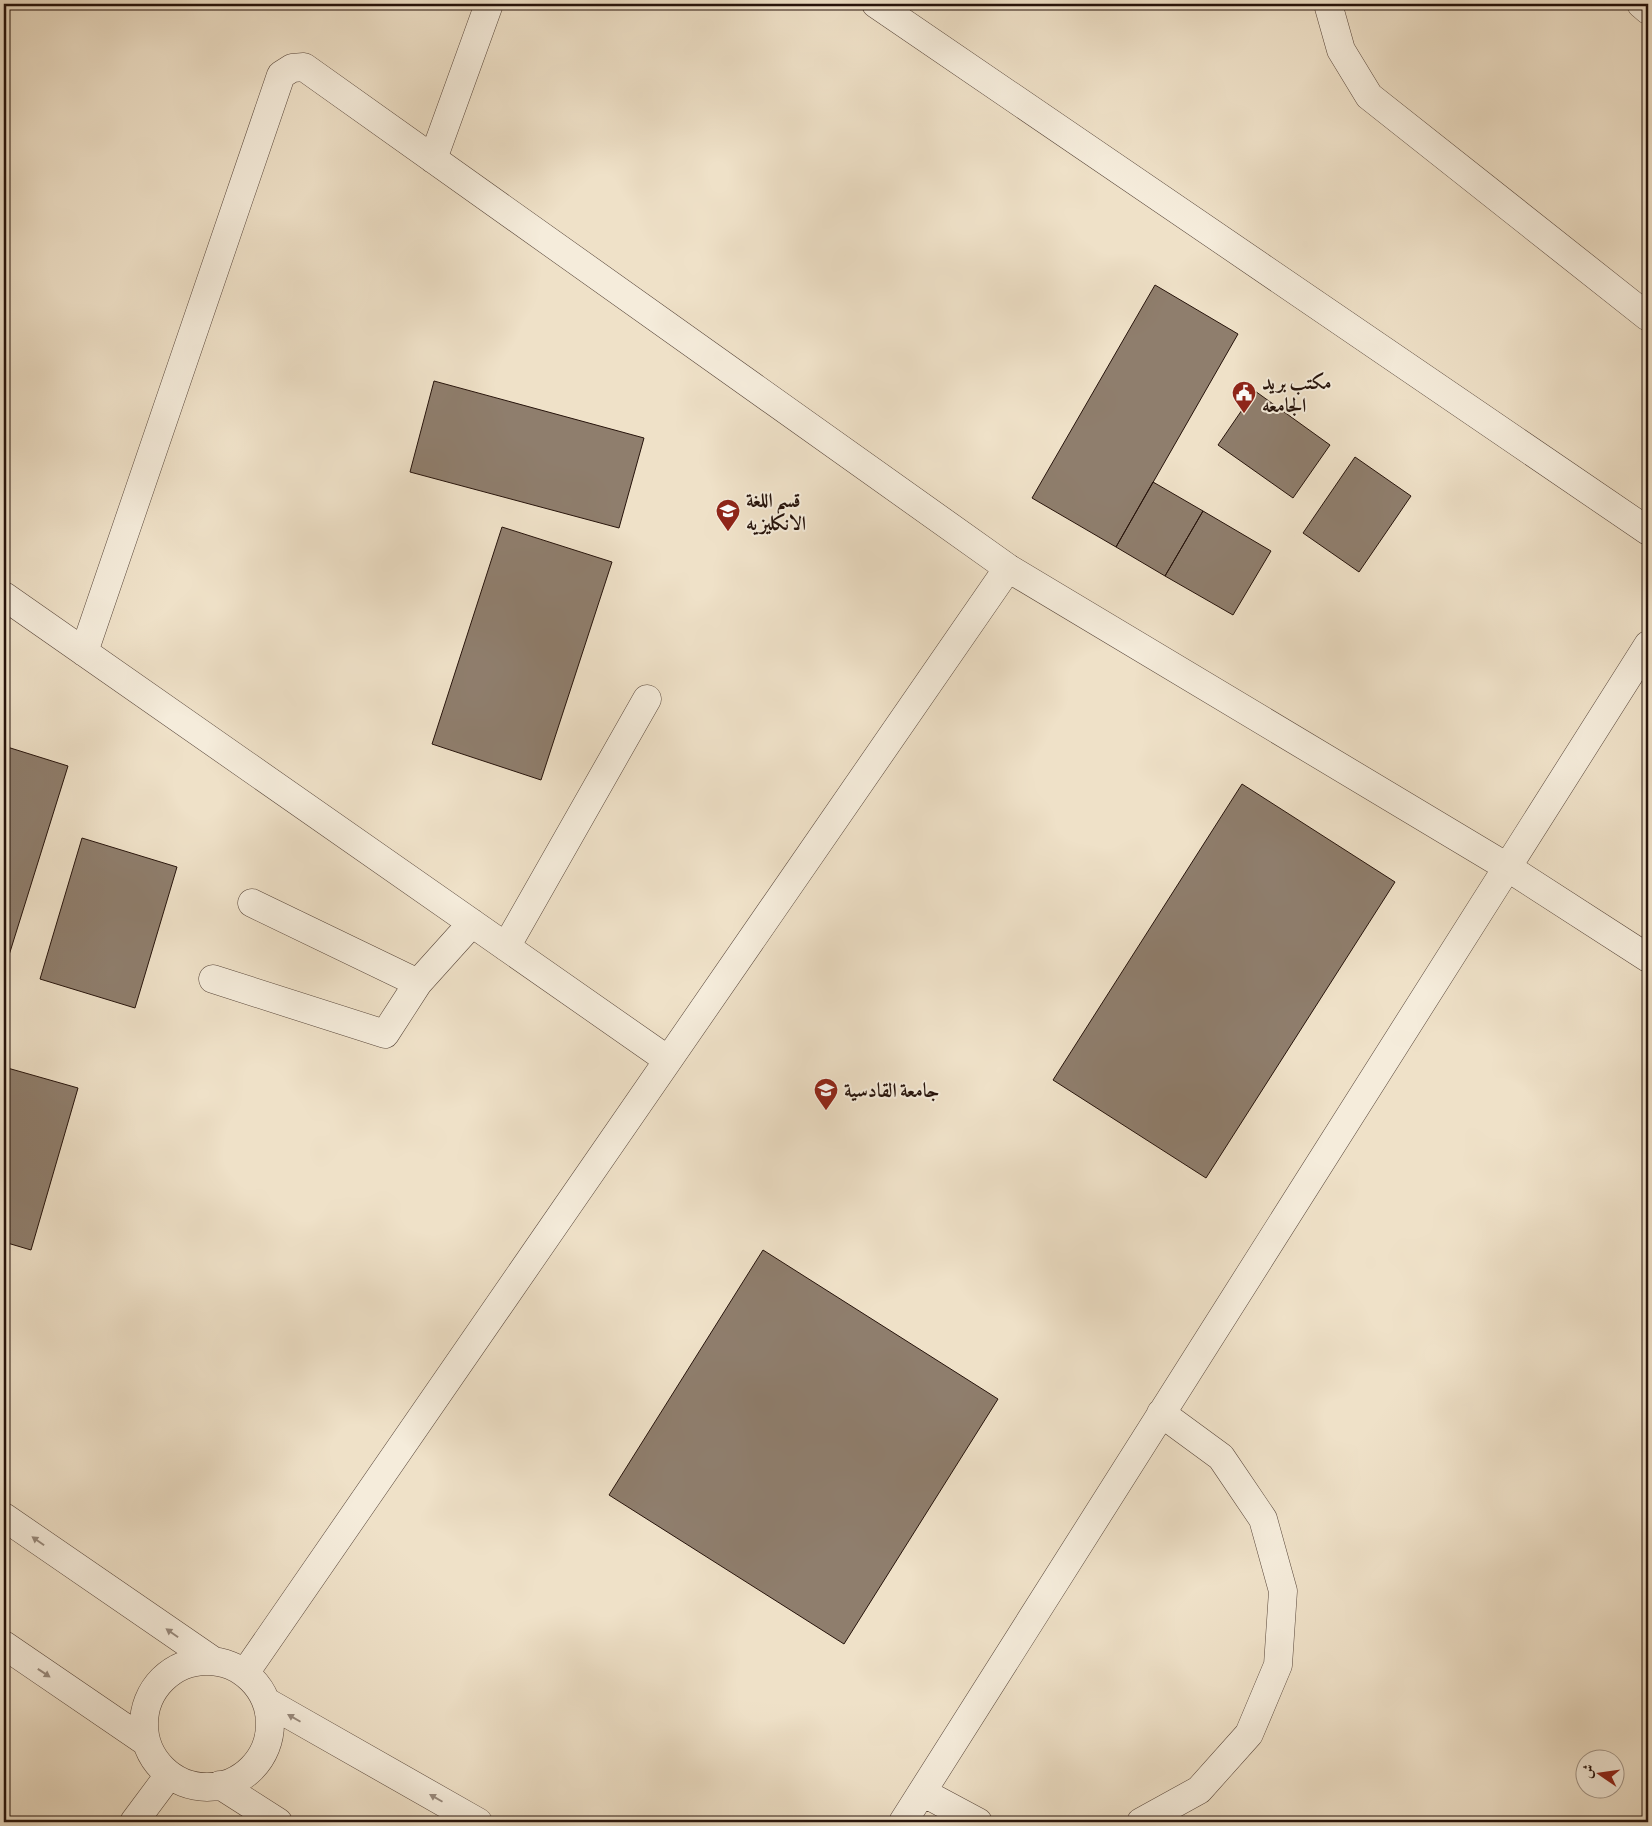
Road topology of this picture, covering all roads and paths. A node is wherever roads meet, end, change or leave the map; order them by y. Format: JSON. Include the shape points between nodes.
{"nodes":[{"id":1,"x":489,"y":4,"type":"edge"},
{"id":2,"x":876,"y":4,"type":"edge"},
{"id":3,"x":1328,"y":4,"type":"edge"},
{"id":4,"x":1640,"y":4,"type":"edge"},
{"id":5,"x":1648,"y":10,"type":"edge"},
{"id":6,"x":433,"y":159,"type":"junction"},
{"id":7,"x":1648,"y":317,"type":"edge"},
{"id":8,"x":1648,"y":531,"type":"edge"},
{"id":9,"x":1008,"y":568,"type":"junction"},
{"id":10,"x":4,"y":596,"type":"edge"},
{"id":11,"x":1648,"y":645,"type":"edge"},
{"id":12,"x":84,"y":652,"type":"junction"},
{"id":13,"x":648,"y":699,"type":"dead end"},
{"id":14,"x":1508,"y":867,"type":"junction"},
{"id":15,"x":252,"y":903,"type":"dead end"},
{"id":16,"x":472,"y":923,"type":"junction"},
{"id":17,"x":506,"y":947,"type":"junction"},
{"id":18,"x":1648,"y":958,"type":"edge"},
{"id":19,"x":213,"y":979,"type":"dead end"},
{"id":20,"x":418,"y":983,"type":"junction"},
{"id":21,"x":668,"y":1060,"type":"junction"},
{"id":22,"x":1161,"y":1413,"type":"junction"},
{"id":23,"x":4,"y":1517,"type":"edge"},
{"id":24,"x":4,"y":1645,"type":"edge"},
{"id":25,"x":212,"y":1660,"type":"junction"},
{"id":26,"x":245,"y":1673,"type":"junction"},
{"id":27,"x":267,"y":1702,"type":"junction"},
{"id":28,"x":146,"y":1742,"type":"junction"},
{"id":29,"x":169,"y":1775,"type":"junction"},
{"id":30,"x":220,"y":1785,"type":"junction"},
{"id":31,"x":922,"y":1792,"type":"junction"},
{"id":32,"x":134,"y":1822,"type":"edge"},
{"id":33,"x":278,"y":1822,"type":"edge"},
{"id":34,"x":478,"y":1822,"type":"edge"},
{"id":35,"x":903,"y":1822,"type":"edge"},
{"id":36,"x":978,"y":1822,"type":"edge"},
{"id":37,"x":1141,"y":1822,"type":"edge"}],
"edges":[{"from":1,"to":6,"type":"street"},
{"from":2,"to":8,"type":"street"},
{"from":3,"to":7,"type":"street","via":[[1341,50],[1369,96]]},
{"from":4,"to":5,"type":"street"},
{"from":6,"to":9,"type":"street"},
{"from":6,"to":12,"type":"street","via":[[304,67],[292,68],[280,75]]},
{"from":9,"to":14,"type":"street"},
{"from":9,"to":21,"type":"street"},
{"from":10,"to":12,"type":"street"},
{"from":11,"to":14,"type":"street"},
{"from":12,"to":16,"type":"street"},
{"from":13,"to":17,"type":"street"},
{"from":14,"to":18,"type":"street"},
{"from":14,"to":22,"type":"street"},
{"from":15,"to":20,"type":"street"},
{"from":16,"to":17,"type":"street"},
{"from":16,"to":20,"type":"street"},
{"from":17,"to":21,"type":"street"},
{"from":19,"to":20,"type":"street","via":[[385,1034]]},
{"from":21,"to":26,"type":"street"},
{"from":22,"to":31,"type":"street"},
{"from":22,"to":37,"type":"street","via":[[1221,1457],[1263,1519],[1283,1591],[1278,1666],[1249,1734],[1199,1790]]},
{"from":25,"to":23,"type":"street","one_way":true},
{"from":24,"to":28,"type":"street","one_way":true},
{"from":25,"to":26,"type":"street","via":[[229,1664]]},
{"from":25,"to":28,"type":"street","via":[[194,1661],[162,1678],[151,1693],[145,1710],[143,1728]]},
{"from":26,"to":27,"type":"street"},
{"from":27,"to":30,"type":"street","via":[[270,1720],[262,1754],[251,1769]]},
{"from":34,"to":27,"type":"street","one_way":true},
{"from":28,"to":29,"type":"street","via":[[155,1761]]},
{"from":29,"to":30,"type":"street","via":[[201,1787]]},
{"from":29,"to":32,"type":"street"},
{"from":30,"to":33,"type":"street"},
{"from":31,"to":35,"type":"street"},
{"from":31,"to":36,"type":"street"}]}
